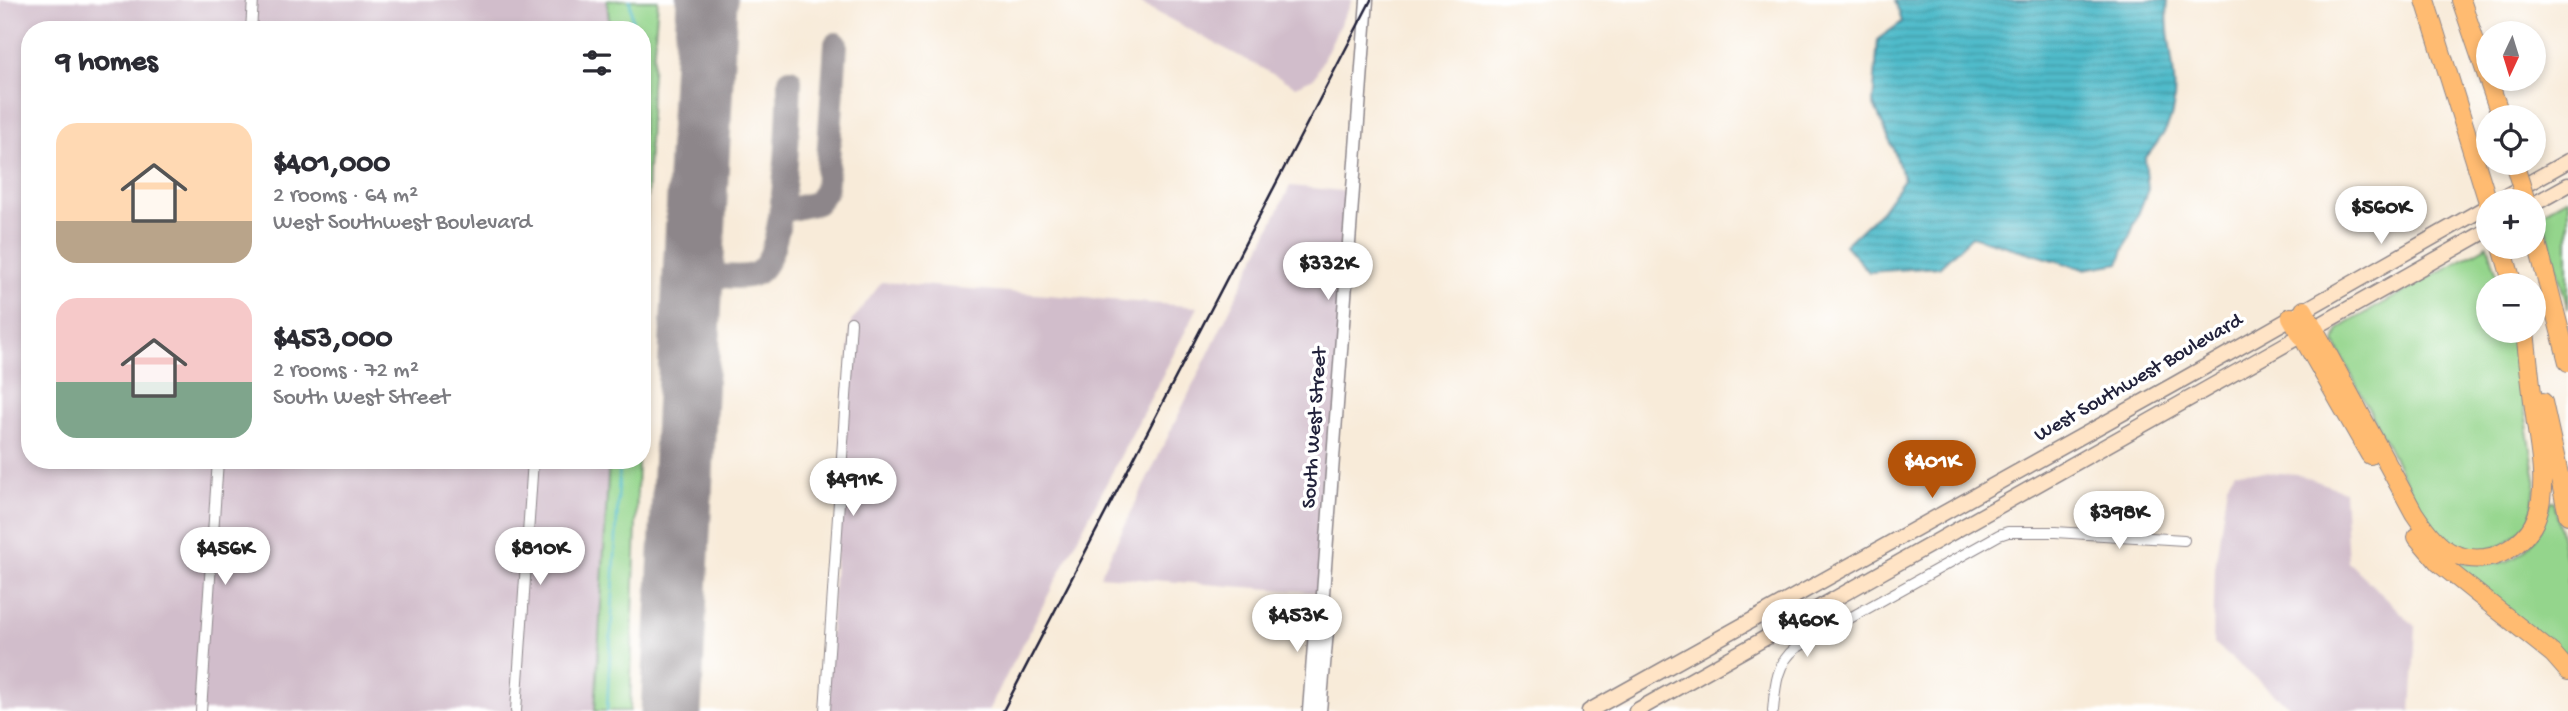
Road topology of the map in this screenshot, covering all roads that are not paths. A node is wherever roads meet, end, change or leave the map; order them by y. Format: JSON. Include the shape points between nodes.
{"nodes":[{"id":1,"x":253,"y":0,"type":"edge"},
{"id":2,"x":1367,"y":0,"type":"edge"},
{"id":3,"x":2425,"y":0,"type":"edge"},
{"id":4,"x":2461,"y":0,"type":"edge"},
{"id":5,"x":251,"y":21,"type":"edge"},
{"id":6,"x":2497,"y":105,"type":"edge"},
{"id":7,"x":2568,"y":161,"type":"edge"},
{"id":8,"x":2568,"y":185,"type":"edge"},
{"id":9,"x":2484,"y":189,"type":"edge"},
{"id":10,"x":2518,"y":189,"type":"edge"},
{"id":11,"x":2546,"y":197,"type":"edge"},
{"id":12,"x":2476,"y":211,"type":"edge"},
{"id":13,"x":2476,"y":237,"type":"edge"},
{"id":14,"x":2542,"y":259,"type":"edge"},
{"id":15,"x":2546,"y":273,"type":"junction"},
{"id":16,"x":2298,"y":313,"type":"junction"},
{"id":17,"x":852,"y":322,"type":"dead end"},
{"id":18,"x":2568,"y":328,"type":"edge"},
{"id":19,"x":2307,"y":331,"type":"junction"},
{"id":20,"x":2527,"y":343,"type":"edge"},
{"id":21,"x":2529,"y":343,"type":"edge"},
{"id":22,"x":2568,"y":362,"type":"edge"},
{"id":23,"x":217,"y":469,"type":"edge"},
{"id":24,"x":532,"y":469,"type":"edge"},
{"id":25,"x":2568,"y":514,"type":"edge"},
{"id":26,"x":2184,"y":540,"type":"dead end"},
{"id":27,"x":1322,"y":607,"type":"junction"},
{"id":28,"x":2568,"y":671,"type":"edge"},
{"id":29,"x":1590,"y":709,"type":"edge"},
{"id":30,"x":201,"y":711,"type":"edge"},
{"id":31,"x":516,"y":711,"type":"edge"},
{"id":32,"x":825,"y":711,"type":"edge"},
{"id":33,"x":1308,"y":711,"type":"edge"},
{"id":34,"x":1320,"y":711,"type":"edge"},
{"id":35,"x":1636,"y":711,"type":"edge"},
{"id":36,"x":1773,"y":711,"type":"edge"}],
"edges":[{"from":1,"to":5,"type":"street"},
{"from":2,"to":27,"type":"street","name":"South West Street"},
{"from":3,"to":9,"type":"highway"},
{"from":4,"to":6,"type":"highway"},
{"from":7,"to":10,"type":"main road"},
{"from":8,"to":11,"type":"main road"},
{"from":12,"to":16,"type":"main road","name":"West Southwest Boulevard"},
{"from":13,"to":19,"type":"main road","name":"West Southwest Boulevard"},
{"from":14,"to":15,"type":"highway"},
{"from":15,"to":18,"type":"highway"},
{"from":15,"to":22,"type":"highway"},
{"from":16,"to":19,"type":"highway"},
{"from":16,"to":29,"type":"main road","name":"West Southwest Boulevard"},
{"from":17,"to":32,"type":"street"},
{"from":19,"to":20,"type":"highway","via":[[2433,541],[2463,557],[2501,554],[2527,534],[2537,518],[2542,472]]},
{"from":19,"to":28,"type":"highway","via":[[2398,505],[2428,552]]},
{"from":19,"to":35,"type":"main road","name":"West Southwest Boulevard"},
{"from":21,"to":25,"type":"highway"},
{"from":23,"to":30,"type":"street"},
{"from":24,"to":31,"type":"street"},
{"from":26,"to":36,"type":"street","via":[[2055,532],[1998,535],[1796,648],[1785,658],[1776,682]]},
{"from":27,"to":33,"type":"street","name":"South West Street"},
{"from":27,"to":34,"type":"street","name":"South West Street","via":[[1328,619]]}]}
